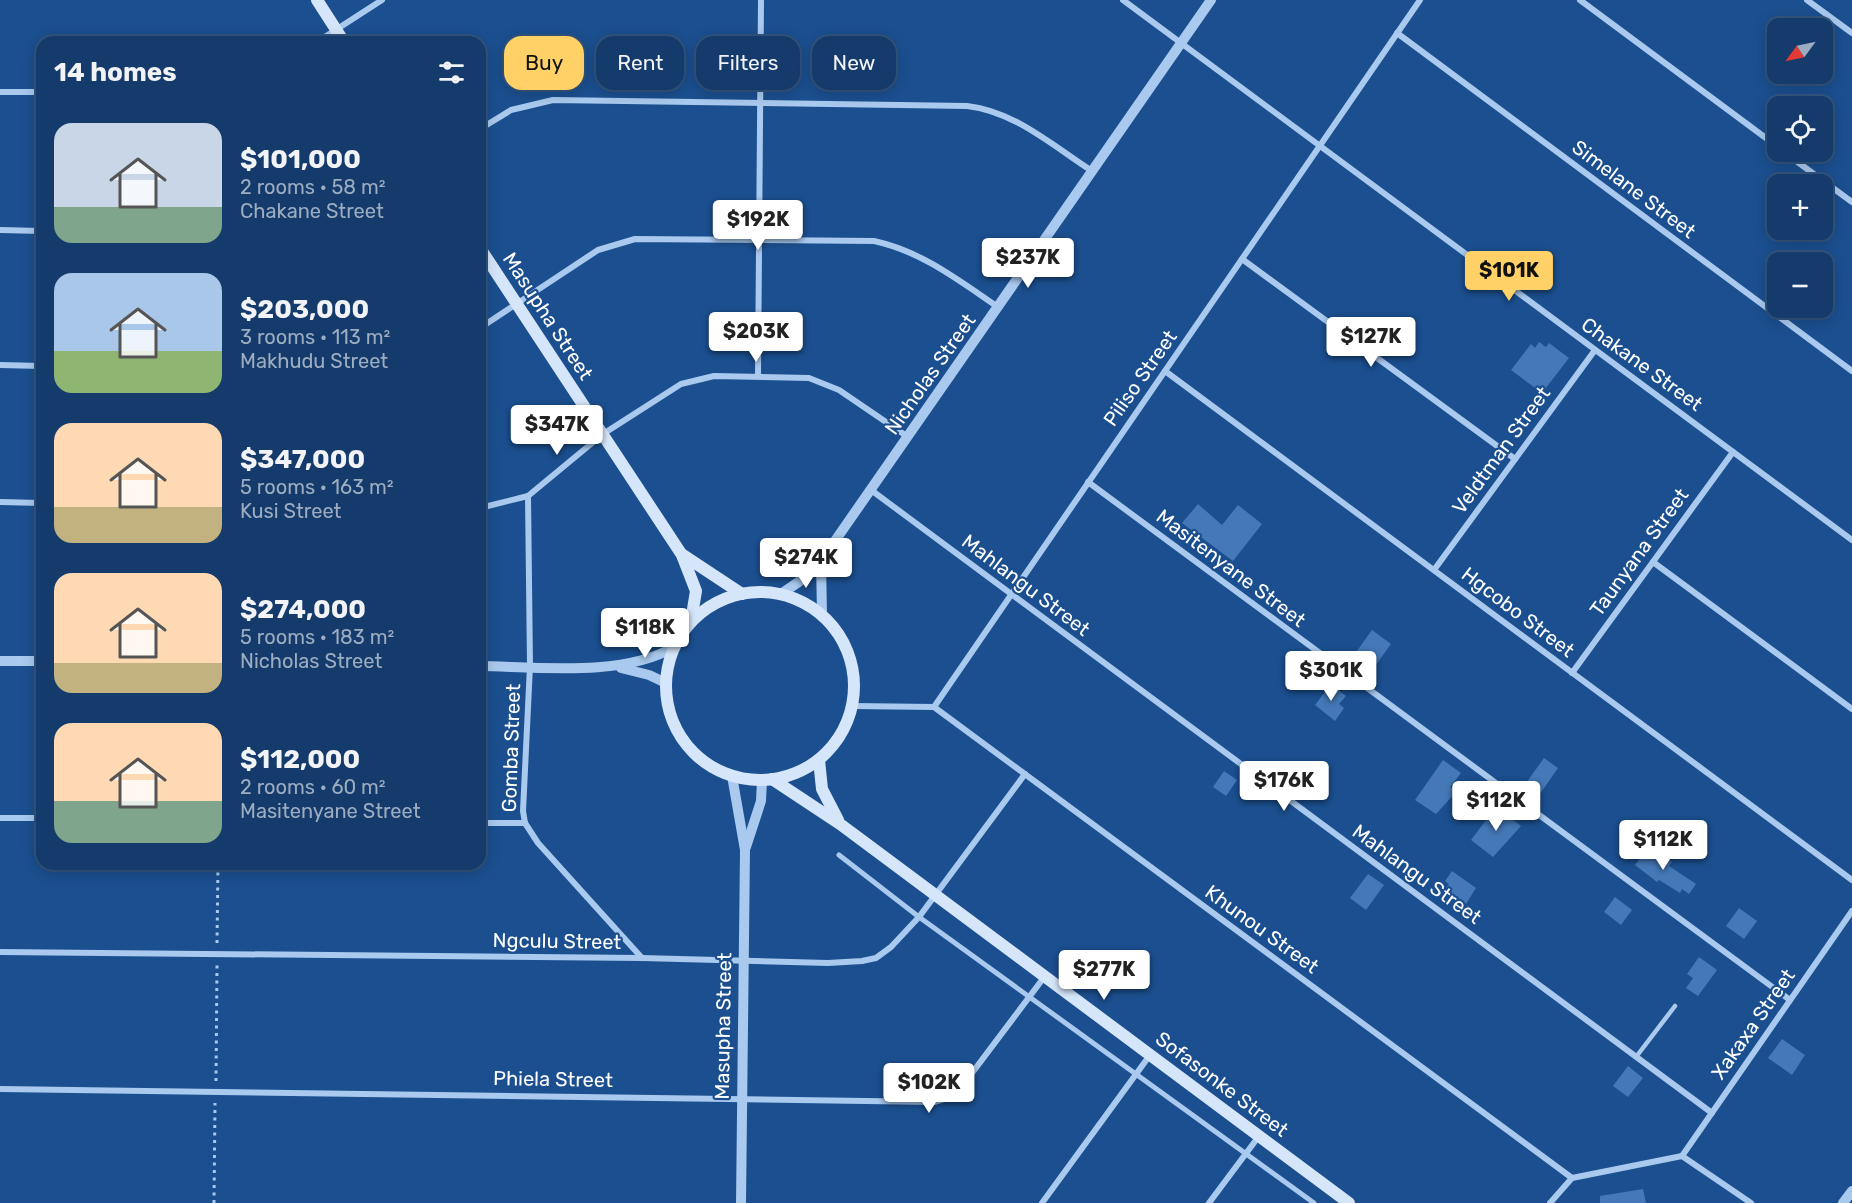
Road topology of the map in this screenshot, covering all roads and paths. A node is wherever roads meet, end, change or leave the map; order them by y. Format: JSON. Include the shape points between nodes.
{"nodes":[{"id":1,"x":317,"y":0,"type":"edge"},
{"id":2,"x":382,"y":0,"type":"edge"},
{"id":3,"x":761,"y":0,"type":"edge"},
{"id":4,"x":1123,"y":0,"type":"edge"},
{"id":5,"x":1211,"y":0,"type":"edge"},
{"id":6,"x":1420,"y":0,"type":"edge"},
{"id":7,"x":1580,"y":0,"type":"edge"},
{"id":8,"x":1807,"y":0,"type":"edge"},
{"id":9,"x":336,"y":30,"type":"junction"},
{"id":10,"x":1397,"y":33,"type":"junction"},
{"id":11,"x":1852,"y":33,"type":"edge"},
{"id":12,"x":326,"y":36,"type":"edge"},
{"id":13,"x":340,"y":36,"type":"edge"},
{"id":14,"x":1180,"y":44,"type":"junction"},
{"id":15,"x":0,"y":92,"type":"edge"},
{"id":16,"x":36,"y":92,"type":"edge"},
{"id":17,"x":760,"y":103,"type":"junction"},
{"id":18,"x":486,"y":126,"type":"edge"},
{"id":19,"x":1767,"y":139,"type":"edge"},
{"id":20,"x":1319,"y":147,"type":"junction"},
{"id":21,"x":1798,"y":162,"type":"edge"},
{"id":22,"x":1092,"y":171,"type":"junction"},
{"id":23,"x":1852,"y":202,"type":"edge"},
{"id":24,"x":0,"y":230,"type":"edge"},
{"id":25,"x":36,"y":231,"type":"edge"},
{"id":26,"x":759,"y":239,"type":"junction"},
{"id":27,"x":486,"y":257,"type":"edge"},
{"id":28,"x":1242,"y":259,"type":"junction"},
{"id":29,"x":517,"y":305,"type":"junction"},
{"id":30,"x":998,"y":307,"type":"junction"},
{"id":31,"x":486,"y":324,"type":"edge"},
{"id":32,"x":1595,"y":350,"type":"junction"},
{"id":33,"x":0,"y":365,"type":"edge"},
{"id":34,"x":36,"y":366,"type":"edge"},
{"id":35,"x":1165,"y":371,"type":"junction"},
{"id":36,"x":1852,"y":371,"type":"edge"},
{"id":37,"x":758,"y":375,"type":"junction"},
{"id":38,"x":603,"y":434,"type":"junction"},
{"id":39,"x":908,"y":437,"type":"junction"},
{"id":40,"x":1733,"y":452,"type":"junction"},
{"id":41,"x":1515,"y":459,"type":"junction"},
{"id":42,"x":1088,"y":482,"type":"junction"},
{"id":43,"x":871,"y":490,"type":"junction"},
{"id":44,"x":528,"y":496,"type":"junction"},
{"id":45,"x":0,"y":502,"type":"edge"},
{"id":46,"x":36,"y":503,"type":"edge"},
{"id":47,"x":486,"y":506,"type":"edge"},
{"id":48,"x":1852,"y":540,"type":"edge"},
{"id":49,"x":682,"y":555,"type":"junction"},
{"id":50,"x":821,"y":561,"type":"junction"},
{"id":51,"x":1653,"y":562,"type":"junction"},
{"id":52,"x":1434,"y":570,"type":"junction"},
{"id":53,"x":742,"y":594,"type":"junction"},
{"id":54,"x":781,"y":594,"type":"junction"},
{"id":55,"x":1011,"y":595,"type":"junction"},
{"id":56,"x":822,"y":615,"type":"junction"},
{"id":57,"x":691,"y":622,"type":"junction"},
{"id":58,"x":674,"y":647,"type":"junction"},
{"id":59,"x":0,"y":661,"type":"edge"},
{"id":60,"x":36,"y":662,"type":"edge"},
{"id":61,"x":486,"y":666,"type":"edge"},
{"id":62,"x":530,"y":666,"type":"junction"},
{"id":63,"x":612,"y":666,"type":"junction"},
{"id":64,"x":1572,"y":673,"type":"junction"},
{"id":65,"x":666,"y":683,"type":"junction"},
{"id":66,"x":852,"y":706,"type":"junction"},
{"id":67,"x":933,"y":707,"type":"junction"},
{"id":68,"x":1852,"y":709,"type":"edge"},
{"id":69,"x":819,"y":760,"type":"junction"},
{"id":70,"x":1025,"y":774,"type":"junction"},
{"id":71,"x":732,"y":776,"type":"junction"},
{"id":72,"x":767,"y":780,"type":"junction"},
{"id":73,"x":0,"y":818,"type":"edge"},
{"id":74,"x":36,"y":818,"type":"edge"},
{"id":75,"x":486,"y":823,"type":"edge"},
{"id":76,"x":525,"y":823,"type":"junction"},
{"id":77,"x":840,"y":824,"type":"junction"},
{"id":78,"x":745,"y":850,"type":"junction"},
{"id":79,"x":839,"y":855,"type":"dead end"},
{"id":80,"x":218,"y":870,"type":"edge"},
{"id":81,"x":1852,"y":880,"type":"edge"},
{"id":82,"x":936,"y":895,"type":"junction"},
{"id":83,"x":1852,"y":911,"type":"edge"},
{"id":84,"x":919,"y":917,"type":"junction"},
{"id":85,"x":0,"y":952,"type":"edge"},
{"id":86,"x":217,"y":954,"type":"junction"},
{"id":87,"x":642,"y":958,"type":"junction"},
{"id":88,"x":743,"y":962,"type":"junction"},
{"id":89,"x":1045,"y":976,"type":"junction"},
{"id":90,"x":1029,"y":996,"type":"junction"},
{"id":91,"x":1790,"y":1000,"type":"junction"},
{"id":92,"x":1675,"y":1006,"type":"dead end"},
{"id":93,"x":1150,"y":1055,"type":"junction"},
{"id":94,"x":1636,"y":1057,"type":"junction"},
{"id":95,"x":1137,"y":1074,"type":"junction"},
{"id":96,"x":0,"y":1089,"type":"edge"},
{"id":97,"x":216,"y":1092,"type":"junction"},
{"id":98,"x":742,"y":1098,"type":"junction"},
{"id":99,"x":1712,"y":1113,"type":"junction"},
{"id":100,"x":1259,"y":1136,"type":"junction"},
{"id":101,"x":1245,"y":1154,"type":"junction"},
{"id":102,"x":1682,"y":1156,"type":"junction"},
{"id":103,"x":1572,"y":1178,"type":"junction"},
{"id":104,"x":1852,"y":1191,"type":"edge"},
{"id":105,"x":214,"y":1203,"type":"edge"},
{"id":106,"x":741,"y":1203,"type":"edge"},
{"id":107,"x":1042,"y":1203,"type":"edge"},
{"id":108,"x":1209,"y":1203,"type":"edge"},
{"id":109,"x":1314,"y":1203,"type":"edge"},
{"id":110,"x":1349,"y":1203,"type":"edge"},
{"id":111,"x":1550,"y":1203,"type":"edge"},
{"id":112,"x":1751,"y":1203,"type":"edge"},
{"id":113,"x":1843,"y":1203,"type":"edge"}],
"edges":[{"from":1,"to":9,"type":"main road"},
{"from":2,"to":9,"type":"street"},
{"from":3,"to":17,"type":"street"},
{"from":4,"to":14,"type":"street","name":"Chakane Street"},
{"from":5,"to":14,"type":"street","name":"Nicholas Street"},
{"from":6,"to":10,"type":"street","name":"Piliso Street"},
{"from":7,"to":19,"type":"street"},
{"from":8,"to":11,"type":"street"},
{"from":9,"to":12,"type":"street"},
{"from":9,"to":13,"type":"main road"},
{"from":10,"to":20,"type":"street","name":"Piliso Street"},
{"from":10,"to":36,"type":"street","name":"Simelane Street"},
{"from":14,"to":20,"type":"street","name":"Chakane Street"},
{"from":14,"to":22,"type":"street","name":"Nicholas Street"},
{"from":15,"to":16,"type":"street"},
{"from":17,"to":18,"type":"street","via":[[554,100],[511,111]]},
{"from":17,"to":22,"type":"street","via":[[982,108],[1017,123]]},
{"from":17,"to":26,"type":"street"},
{"from":20,"to":28,"type":"street","name":"Piliso Street"},
{"from":20,"to":32,"type":"street","name":"Chakane Street"},
{"from":21,"to":23,"type":"street"},
{"from":22,"to":30,"type":"street","name":"Nicholas Street"},
{"from":24,"to":25,"type":"street"},
{"from":26,"to":29,"type":"street","via":[[635,239],[617,243],[598,250]]},
{"from":26,"to":30,"type":"street","via":[[874,241],[893,245],[925,259]]},
{"from":26,"to":37,"type":"street"},
{"from":27,"to":29,"type":"main road","name":"Masupha Street"},
{"from":28,"to":35,"type":"street","name":"Piliso Street"},
{"from":28,"to":41,"type":"street"},
{"from":29,"to":31,"type":"street"},
{"from":29,"to":38,"type":"main road","name":"Masupha Street"},
{"from":30,"to":39,"type":"street","name":"Nicholas Street"},
{"from":32,"to":40,"type":"street","name":"Chakane Street"},
{"from":32,"to":41,"type":"street","name":"Veldtman Street"},
{"from":33,"to":34,"type":"street"},
{"from":35,"to":42,"type":"street","name":"Piliso Street"},
{"from":35,"to":52,"type":"street","name":"Hgcobo Street"},
{"from":37,"to":38,"type":"street","via":[[714,376],[681,384]]},
{"from":37,"to":39,"type":"street","via":[[824,382]]},
{"from":38,"to":44,"type":"street"},
{"from":38,"to":49,"type":"main road","name":"Masupha Street"},
{"from":39,"to":43,"type":"street","name":"Nicholas Street"},
{"from":40,"to":48,"type":"street","name":"Chakane Street"},
{"from":40,"to":51,"type":"street","name":"Taunyana Street"},
{"from":41,"to":52,"type":"street","name":"Veldtman Street"},
{"from":42,"to":55,"type":"street","name":"Piliso Street"},
{"from":42,"to":91,"type":"street","name":"Masitenyane Street"},
{"from":43,"to":50,"type":"street","name":"Nicholas Street"},
{"from":43,"to":55,"type":"street","name":"Mahlangu Street"},
{"from":44,"to":47,"type":"street"},
{"from":44,"to":62,"type":"street","name":"Gomba Street"},
{"from":45,"to":46,"type":"street"},
{"from":49,"to":53,"type":"main road","name":"Masupha Street"},
{"from":49,"to":57,"type":"main road","name":"Masupha Street","via":[[696,591]]},
{"from":50,"to":54,"type":"street","name":"Nicholas Street"},
{"from":50,"to":56,"type":"street"},
{"from":51,"to":64,"type":"street","name":"Taunyana Street"},
{"from":51,"to":68,"type":"street"},
{"from":52,"to":64,"type":"street","name":"Hgcobo Street"},
{"from":53,"to":54,"type":"main road","name":"Sofasonke Street"},
{"from":53,"to":57,"type":"main road","name":"Sofasonke Street","via":[[723,599]]},
{"from":54,"to":56,"type":"main road","name":"Sofasonke Street"},
{"from":55,"to":67,"type":"street","name":"Piliso Street"},
{"from":55,"to":94,"type":"street","name":"Mahlangu Street"},
{"from":56,"to":66,"type":"main road","name":"Sofasonke Street","via":[[839,634],[850,657],[854,681]]},
{"from":57,"to":58,"type":"main road","name":"Sofasonke Street"},
{"from":58,"to":63,"type":"street","via":[[654,658]]},
{"from":58,"to":65,"type":"main road","name":"Sofasonke Street"},
{"from":59,"to":60,"type":"street"},
{"from":61,"to":62,"type":"street"},
{"from":62,"to":63,"type":"street"},
{"from":62,"to":76,"type":"street","name":"Gomba Street"},
{"from":63,"to":65,"type":"street"},
{"from":64,"to":81,"type":"street","name":"Hgcobo Street"},
{"from":65,"to":71,"type":"main road","name":"Sofasonke Street","via":[[670,713],[684,740],[705,762]]},
{"from":66,"to":67,"type":"street"},
{"from":66,"to":69,"type":"main road","name":"Sofasonke Street","via":[[845,728]]},
{"from":67,"to":70,"type":"street","name":"Khunou Street"},
{"from":69,"to":72,"type":"main road","name":"Sofasonke Street","via":[[795,774]]},
{"from":69,"to":77,"type":"main road","name":"Sofasonke Street","via":[[822,789]]},
{"from":70,"to":82,"type":"street","name":"Ngculu Street"},
{"from":70,"to":103,"type":"street","name":"Khunou Street"},
{"from":71,"to":72,"type":"main road","name":"Sofasonke Street"},
{"from":71,"to":78,"type":"street","name":"Masupha Street"},
{"from":72,"to":77,"type":"main road","name":"Sofasonke Street"},
{"from":72,"to":78,"type":"street","name":"Masupha Street"},
{"from":73,"to":74,"type":"street"},
{"from":75,"to":76,"type":"street"},
{"from":76,"to":87,"type":"street","name":"Gomba Street","via":[[538,843]]},
{"from":77,"to":82,"type":"main road","name":"Sofasonke Street"},
{"from":78,"to":88,"type":"street","name":"Masupha Street"},
{"from":79,"to":84,"type":"street"},
{"from":80,"to":86,"type":"path"},
{"from":82,"to":84,"type":"street","name":"Ngculu Street"},
{"from":82,"to":89,"type":"main road","name":"Sofasonke Street"},
{"from":83,"to":91,"type":"street","name":"Xakaxa Street"},
{"from":84,"to":88,"type":"street","name":"Ngculu Street","via":[[876,958],[828,963]]},
{"from":84,"to":90,"type":"street"},
{"from":85,"to":86,"type":"street","name":"Ngculu Street"},
{"from":86,"to":87,"type":"street","name":"Ngculu Street"},
{"from":86,"to":97,"type":"path"},
{"from":87,"to":88,"type":"street","name":"Ngculu Street"},
{"from":88,"to":98,"type":"street","name":"Masupha Street"},
{"from":89,"to":90,"type":"street","name":"Phiela Street"},
{"from":89,"to":93,"type":"main road","name":"Sofasonke Street"},
{"from":90,"to":95,"type":"street"},
{"from":90,"to":98,"type":"street","name":"Phiela Street","via":[[960,1089],[945,1100]]},
{"from":91,"to":99,"type":"street","name":"Xakaxa Street"},
{"from":92,"to":94,"type":"lane"},
{"from":93,"to":95,"type":"street"},
{"from":93,"to":100,"type":"main road","name":"Sofasonke Street"},
{"from":94,"to":99,"type":"street","name":"Mahlangu Street"},
{"from":95,"to":101,"type":"street"},
{"from":95,"to":107,"type":"street"},
{"from":96,"to":97,"type":"street","name":"Phiela Street"},
{"from":97,"to":98,"type":"street","name":"Phiela Street"},
{"from":97,"to":105,"type":"path"},
{"from":98,"to":106,"type":"street","name":"Masupha Street"},
{"from":99,"to":102,"type":"street","name":"Xakaxa Street"},
{"from":100,"to":101,"type":"street"},
{"from":100,"to":110,"type":"main road","name":"Sofasonke Street"},
{"from":101,"to":108,"type":"street"},
{"from":101,"to":109,"type":"street"},
{"from":102,"to":103,"type":"street"},
{"from":102,"to":112,"type":"street"},
{"from":103,"to":111,"type":"street"},
{"from":104,"to":113,"type":"street"}]}
